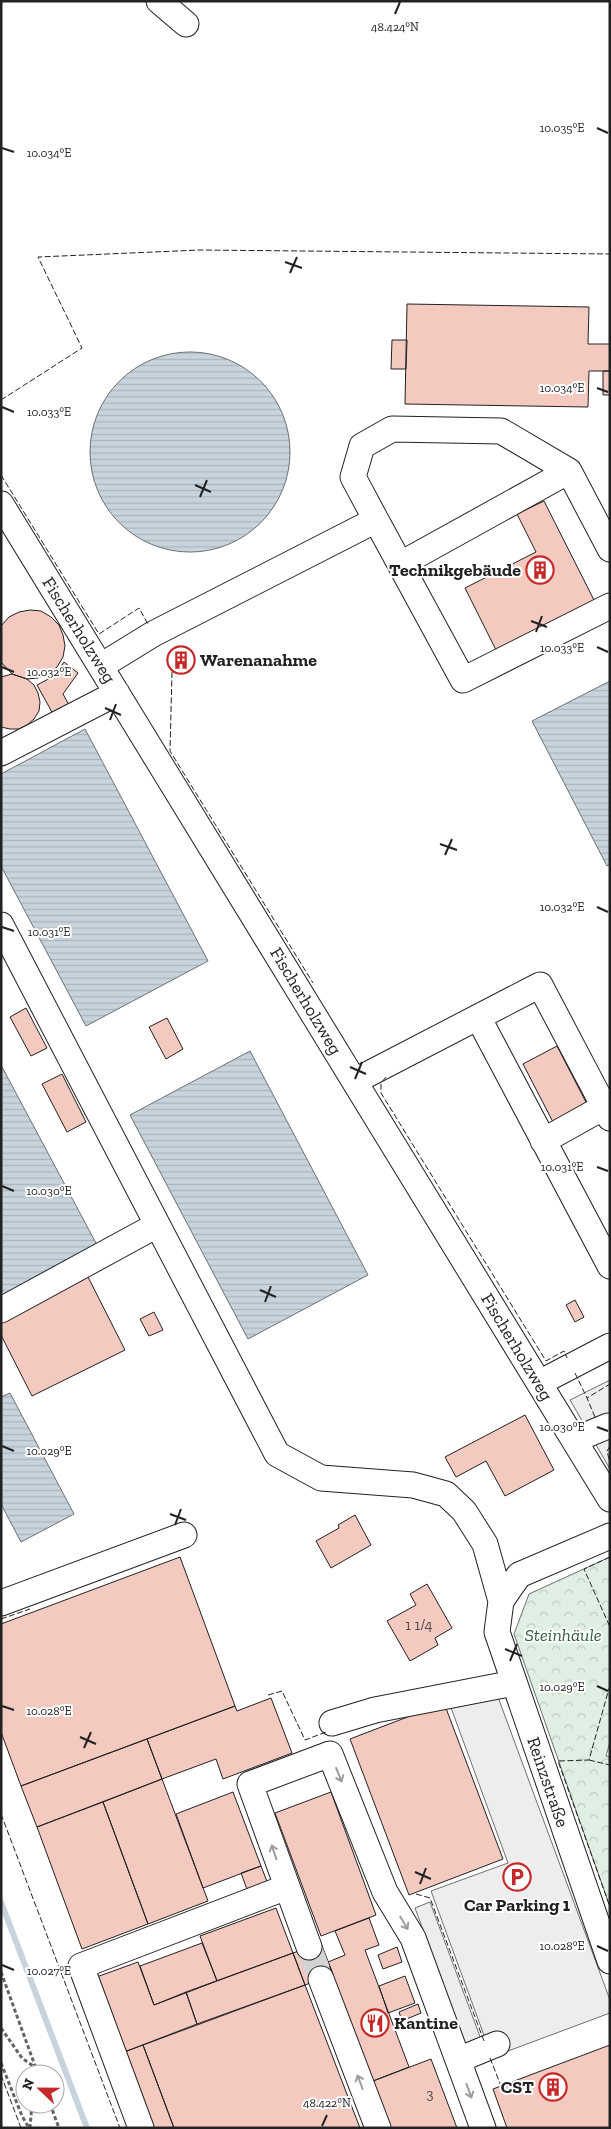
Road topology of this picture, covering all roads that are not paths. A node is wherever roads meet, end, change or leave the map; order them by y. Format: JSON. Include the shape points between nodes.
{"nodes":[{"id":1,"x":159,"y":1,"type":"edge"},
{"id":2,"x":186,"y":24,"type":"dead end"},
{"id":3,"x":569,"y":471,"type":"junction"},
{"id":4,"x":1,"y":504,"type":"edge"},
{"id":5,"x":376,"y":520,"type":"junction"},
{"id":6,"x":610,"y":549,"type":"edge"},
{"id":7,"x":400,"y":564,"type":"junction"},
{"id":8,"x":610,"y":606,"type":"edge"},
{"id":9,"x":101,"y":666,"type":"junction"},
{"id":10,"x":117,"y":693,"type":"junction"},
{"id":11,"x":1,"y":753,"type":"edge"},
{"id":12,"x":1,"y":925,"type":"edge"},
{"id":13,"x":478,"y":1017,"type":"junction"},
{"id":14,"x":355,"y":1081,"type":"junction"},
{"id":15,"x":607,"y":1112,"type":"edge"},
{"id":16,"x":544,"y":1140,"type":"junction"},
{"id":17,"x":157,"y":1225,"type":"junction"},
{"id":18,"x":610,"y":1266,"type":"edge"},
{"id":19,"x":1,"y":1310,"type":"edge"},
{"id":20,"x":610,"y":1346,"type":"edge"},
{"id":21,"x":539,"y":1383,"type":"junction"},
{"id":22,"x":608,"y":1426,"type":"dead end"},
{"id":23,"x":574,"y":1440,"type":"junction"},
{"id":24,"x":610,"y":1499,"type":"edge"},
{"id":25,"x":184,"y":1535,"type":"dead end"},
{"id":26,"x":610,"y":1536,"type":"edge"},
{"id":27,"x":500,"y":1601,"type":"junction"},
{"id":28,"x":1,"y":1604,"type":"edge"},
{"id":29,"x":514,"y":1683,"type":"junction"},
{"id":30,"x":332,"y":1723,"type":"dead end"},
{"id":31,"x":287,"y":1887,"type":"junction"},
{"id":32,"x":309,"y":1947,"type":"tunnel mouth"},
{"id":33,"x":610,"y":1961,"type":"edge"},
{"id":34,"x":321,"y":1979,"type":"tunnel mouth"},
{"id":35,"x":497,"y":2044,"type":"dead end"},
{"id":36,"x":458,"y":2060,"type":"junction"},
{"id":37,"x":141,"y":2128,"type":"edge"},
{"id":38,"x":378,"y":2128,"type":"edge"},
{"id":39,"x":483,"y":2128,"type":"edge"}],
"edges":[{"from":1,"to":2,"type":"street"},
{"from":3,"to":5,"type":"street","via":[[501,431],[392,429],[362,446],[353,477]]},
{"from":3,"to":6,"type":"street"},
{"from":3,"to":7,"type":"street"},
{"from":4,"to":9,"type":"street","name":"Fischerholzweg"},
{"from":5,"to":7,"type":"street"},
{"from":5,"to":9,"type":"street","via":[[194,618],[153,634]]},
{"from":7,"to":8,"type":"street","via":[[463,680]]},
{"from":9,"to":10,"type":"street","name":"Fischerholzweg"},
{"from":10,"to":11,"type":"street"},
{"from":10,"to":14,"type":"street","name":"Fischerholzweg"},
{"from":12,"to":17,"type":"street"},
{"from":13,"to":14,"type":"street"},
{"from":13,"to":15,"type":"street","via":[[540,985]]},
{"from":13,"to":16,"type":"street"},
{"from":14,"to":21,"type":"street","name":"Fischerholzweg"},
{"from":15,"to":16,"type":"street"},
{"from":16,"to":18,"type":"street"},
{"from":17,"to":19,"type":"street"},
{"from":17,"to":27,"type":"street","via":[[277,1454],[321,1478],[413,1485],[446,1494],[464,1511],[485,1544]]},
{"from":20,"to":21,"type":"street"},
{"from":21,"to":23,"type":"street","name":"Fischerholzweg"},
{"from":22,"to":23,"type":"street"},
{"from":23,"to":24,"type":"street","name":"Fischerholzweg"},
{"from":25,"to":28,"type":"street"},
{"from":26,"to":27,"type":"street","via":[[519,1575]]},
{"from":27,"to":29,"type":"street","name":"Reinzstraße","via":[[497,1632]]},
{"from":29,"to":30,"type":"street","via":[[375,1710]]},
{"from":29,"to":33,"type":"street","name":"Reinzstraße"},
{"from":31,"to":32,"type":"street"},
{"from":31,"to":36,"type":"street","one_way":true,"via":[[250,1784],[330,1754],[385,1892],[413,1938]]},
{"from":31,"to":37,"type":"street","via":[[81,1966]]},
{"from":38,"to":34,"type":"street","one_way":true},
{"from":35,"to":36,"type":"street"},
{"from":36,"to":39,"type":"street","one_way":true}]}
